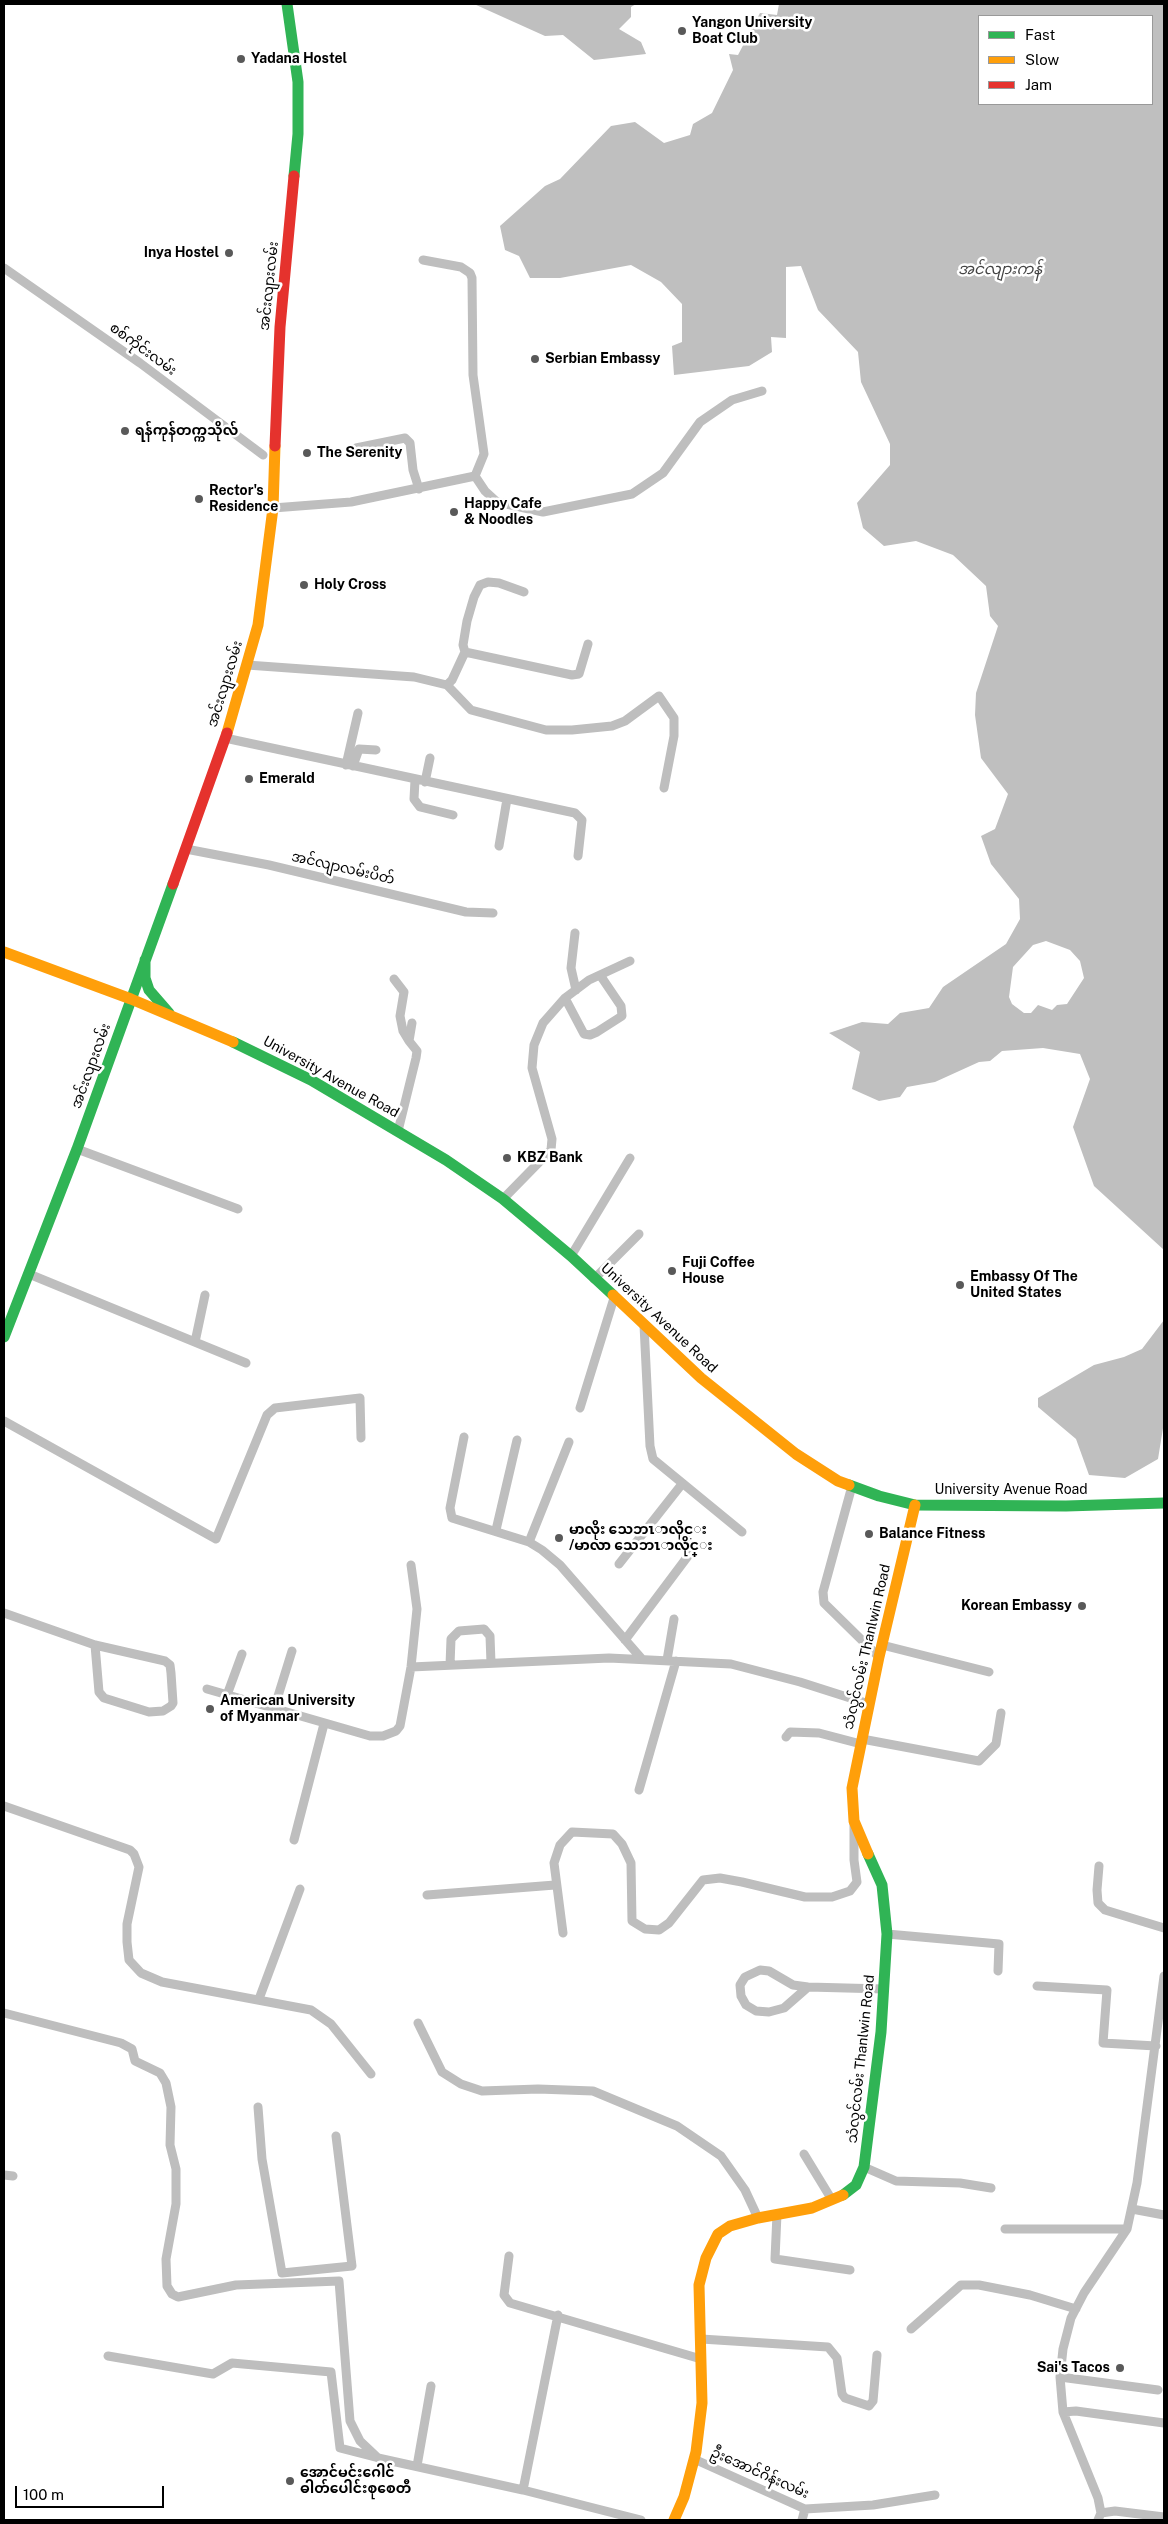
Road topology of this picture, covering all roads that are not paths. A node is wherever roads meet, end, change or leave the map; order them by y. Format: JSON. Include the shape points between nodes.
{"nodes":[{"id":1,"x":287,"y":4,"type":"edge"},
{"id":2,"x":423,"y":260,"type":"dead end"},
{"id":3,"x":4,"y":268,"type":"edge"},
{"id":4,"x":762,"y":391,"type":"dead end"},
{"id":5,"x":356,"y":448,"type":"dead end"},
{"id":6,"x":263,"y":455,"type":"dead end"},
{"id":7,"x":476,"y":476,"type":"junction"},
{"id":8,"x":419,"y":489,"type":"junction"},
{"id":9,"x":273,"y":508,"type":"junction"},
{"id":10,"x":524,"y":592,"type":"dead end"},
{"id":11,"x":588,"y":644,"type":"dead end"},
{"id":12,"x":465,"y":652,"type":"junction"},
{"id":13,"x":247,"y":665,"type":"junction"},
{"id":14,"x":447,"y":685,"type":"junction"},
{"id":15,"x":358,"y":713,"type":"dead end"},
{"id":16,"x":225,"y":738,"type":"junction"},
{"id":17,"x":376,"y":750,"type":"dead end"},
{"id":18,"x":430,"y":758,"type":"dead end"},
{"id":19,"x":350,"y":765,"type":"junction"},
{"id":20,"x":420,"y":781,"type":"junction"},
{"id":21,"x":664,"y":788,"type":"dead end"},
{"id":22,"x":507,"y":799,"type":"junction"},
{"id":23,"x":453,"y":815,"type":"dead end"},
{"id":24,"x":499,"y":846,"type":"dead end"},
{"id":25,"x":186,"y":849,"type":"junction"},
{"id":26,"x":578,"y":856,"type":"dead end"},
{"id":27,"x":493,"y":913,"type":"dead end"},
{"id":28,"x":575,"y":932,"type":"dead end"},
{"id":29,"x":4,"y":952,"type":"edge"},
{"id":30,"x":145,"y":960,"type":"junction"},
{"id":31,"x":630,"y":961,"type":"dead end"},
{"id":32,"x":600,"y":975,"type":"junction"},
{"id":33,"x":394,"y":979,"type":"dead end"},
{"id":34,"x":576,"y":990,"type":"junction"},
{"id":35,"x":564,"y":998,"type":"junction"},
{"id":36,"x":131,"y":999,"type":"junction"},
{"id":37,"x":173,"y":1017,"type":"junction"},
{"id":38,"x":412,"y":1023,"type":"dead end"},
{"id":39,"x":409,"y":1041,"type":"junction"},
{"id":40,"x":398,"y":1131,"type":"junction"},
{"id":41,"x":77,"y":1149,"type":"junction"},
{"id":42,"x":630,"y":1158,"type":"dead end"},
{"id":43,"x":503,"y":1200,"type":"junction"},
{"id":44,"x":238,"y":1209,"type":"dead end"},
{"id":45,"x":639,"y":1234,"type":"dead end"},
{"id":46,"x":571,"y":1256,"type":"junction"},
{"id":47,"x":29,"y":1274,"type":"junction"},
{"id":48,"x":594,"y":1279,"type":"junction"},
{"id":49,"x":205,"y":1295,"type":"dead end"},
{"id":50,"x":614,"y":1298,"type":"junction"},
{"id":51,"x":644,"y":1325,"type":"junction"},
{"id":52,"x":4,"y":1337,"type":"edge"},
{"id":53,"x":195,"y":1342,"type":"junction"},
{"id":54,"x":246,"y":1363,"type":"dead end"},
{"id":55,"x":580,"y":1408,"type":"dead end"},
{"id":56,"x":4,"y":1421,"type":"edge"},
{"id":57,"x":464,"y":1437,"type":"dead end"},
{"id":58,"x":362,"y":1438,"type":"dead end"},
{"id":59,"x":517,"y":1440,"type":"dead end"},
{"id":60,"x":569,"y":1442,"type":"dead end"},
{"id":61,"x":682,"y":1484,"type":"junction"},
{"id":62,"x":852,"y":1486,"type":"junction"},
{"id":63,"x":1164,"y":1503,"type":"edge"},
{"id":64,"x":914,"y":1505,"type":"junction"},
{"id":65,"x":496,"y":1530,"type":"junction"},
{"id":66,"x":742,"y":1532,"type":"dead end"},
{"id":67,"x":529,"y":1542,"type":"junction"},
{"id":68,"x":691,"y":1552,"type":"dead end"},
{"id":69,"x":619,"y":1564,"type":"dead end"},
{"id":70,"x":411,"y":1565,"type":"dead end"},
{"id":71,"x":4,"y":1613,"type":"edge"},
{"id":72,"x":674,"y":1619,"type":"dead end"},
{"id":73,"x":625,"y":1640,"type":"junction"},
{"id":74,"x":94,"y":1645,"type":"junction"},
{"id":75,"x":882,"y":1645,"type":"junction"},
{"id":76,"x":292,"y":1651,"type":"dead end"},
{"id":77,"x":242,"y":1654,"type":"dead end"},
{"id":78,"x":878,"y":1657,"type":"junction"},
{"id":79,"x":641,"y":1658,"type":"junction"},
{"id":80,"x":671,"y":1660,"type":"junction"},
{"id":81,"x":491,"y":1663,"type":"junction"},
{"id":82,"x":450,"y":1665,"type":"junction"},
{"id":83,"x":411,"y":1667,"type":"junction"},
{"id":84,"x":989,"y":1672,"type":"dead end"},
{"id":85,"x":207,"y":1689,"type":"dead end"},
{"id":86,"x":227,"y":1695,"type":"junction"},
{"id":87,"x":869,"y":1704,"type":"junction"},
{"id":88,"x":274,"y":1709,"type":"junction"},
{"id":89,"x":1001,"y":1713,"type":"dead end"},
{"id":90,"x":324,"y":1724,"type":"junction"},
{"id":91,"x":786,"y":1737,"type":"dead end"},
{"id":92,"x":861,"y":1742,"type":"junction"},
{"id":93,"x":639,"y":1790,"type":"dead end"},
{"id":94,"x":4,"y":1806,"type":"edge"},
{"id":95,"x":854,"y":1821,"type":"junction"},
{"id":96,"x":294,"y":1840,"type":"dead end"},
{"id":97,"x":1099,"y":1866,"type":"dead end"},
{"id":98,"x":555,"y":1885,"type":"junction"},
{"id":99,"x":300,"y":1889,"type":"dead end"},
{"id":100,"x":427,"y":1895,"type":"dead end"},
{"id":101,"x":1164,"y":1928,"type":"edge"},
{"id":102,"x":564,"y":1933,"type":"dead end"},
{"id":103,"x":887,"y":1934,"type":"junction"},
{"id":104,"x":998,"y":1972,"type":"dead end"},
{"id":105,"x":1164,"y":1976,"type":"edge"},
{"id":106,"x":1037,"y":1986,"type":"dead end"},
{"id":107,"x":808,"y":1987,"type":"junction"},
{"id":108,"x":884,"y":1989,"type":"junction"},
{"id":109,"x":259,"y":1999,"type":"junction"},
{"id":110,"x":4,"y":2013,"type":"edge"},
{"id":111,"x":418,"y":2023,"type":"dead end"},
{"id":112,"x":1156,"y":2046,"type":"junction"},
{"id":113,"x":371,"y":2074,"type":"dead end"},
{"id":114,"x":258,"y":2107,"type":"dead end"},
{"id":115,"x":336,"y":2136,"type":"dead end"},
{"id":116,"x":804,"y":2154,"type":"dead end"},
{"id":117,"x":864,"y":2166,"type":"junction"},
{"id":118,"x":991,"y":2188,"type":"dead end"},
{"id":119,"x":832,"y":2200,"type":"junction"},
{"id":120,"x":1132,"y":2209,"type":"junction"},
{"id":121,"x":777,"y":2214,"type":"junction"},
{"id":122,"x":1164,"y":2215,"type":"edge"},
{"id":123,"x":758,"y":2218,"type":"junction"},
{"id":124,"x":1005,"y":2229,"type":"dead end"},
{"id":125,"x":1127,"y":2229,"type":"junction"},
{"id":126,"x":509,"y":2256,"type":"dead end"},
{"id":127,"x":344,"y":2268,"type":"junction"},
{"id":128,"x":850,"y":2270,"type":"dead end"},
{"id":129,"x":339,"y":2281,"type":"junction"},
{"id":130,"x":1076,"y":2309,"type":"junction"},
{"id":131,"x":558,"y":2316,"type":"junction"},
{"id":132,"x":911,"y":2329,"type":"dead end"},
{"id":133,"x":701,"y":2339,"type":"junction"},
{"id":134,"x":877,"y":2355,"type":"dead end"},
{"id":135,"x":108,"y":2356,"type":"dead end"},
{"id":136,"x":701,"y":2359,"type":"junction"},
{"id":137,"x":1060,"y":2377,"type":"junction"},
{"id":138,"x":431,"y":2386,"type":"dead end"},
{"id":139,"x":1158,"y":2390,"type":"dead end"},
{"id":140,"x":1063,"y":2412,"type":"junction"},
{"id":141,"x":1164,"y":2423,"type":"edge"},
{"id":142,"x":378,"y":2458,"type":"junction"},
{"id":143,"x":694,"y":2459,"type":"junction"},
{"id":144,"x":417,"y":2466,"type":"junction"},
{"id":145,"x":523,"y":2490,"type":"junction"},
{"id":146,"x":935,"y":2496,"type":"dead end"},
{"id":147,"x":805,"y":2509,"type":"junction"},
{"id":148,"x":1099,"y":2517,"type":"edge"},
{"id":149,"x":1164,"y":2517,"type":"edge"},
{"id":150,"x":642,"y":2520,"type":"edge"},
{"id":151,"x":674,"y":2520,"type":"edge"},
{"id":152,"x":802,"y":2520,"type":"edge"}],
"edges":[{"from":1,"to":9,"type":"main road","name":"အင်းလျားလမ်း","via":[[298,82],[298,134],[280,327]]},
{"from":2,"to":7,"type":"street","via":[[461,267],[472,278],[473,375],[484,454]]},
{"from":3,"to":6,"type":"street","name":"စစ်ကိုင်းလမ်း","via":[[140,363]]},
{"from":4,"to":7,"type":"street","via":[[732,400],[700,422],[663,473],[632,494],[543,512],[497,502]]},
{"from":5,"to":8,"type":"street","via":[[405,438],[410,443]]},
{"from":7,"to":8,"type":"street"},
{"from":8,"to":9,"type":"street","via":[[351,502]]},
{"from":9,"to":13,"type":"main road","name":"အင်းလျားလမ်း","via":[[260,616]]},
{"from":10,"to":12,"type":"street","via":[[499,583],[480,585],[467,622]]},
{"from":11,"to":12,"type":"street","via":[[579,674],[572,675]]},
{"from":12,"to":14,"type":"street"},
{"from":13,"to":14,"type":"street","via":[[414,677]]},
{"from":13,"to":16,"type":"main road","name":"အင်းလျားလမ်း"},
{"from":14,"to":21,"type":"street","via":[[471,710],[546,730],[612,726],[625,721],[658,696],[674,718],[674,736]]},
{"from":15,"to":19,"type":"street"},
{"from":16,"to":19,"type":"street"},
{"from":16,"to":25,"type":"main road","name":"အင်းလျားလမ်း"},
{"from":17,"to":19,"type":"street","via":[[359,748]]},
{"from":18,"to":20,"type":"street"},
{"from":19,"to":20,"type":"street"},
{"from":20,"to":22,"type":"street"},
{"from":20,"to":23,"type":"street","via":[[414,799],[420,807]]},
{"from":22,"to":24,"type":"street"},
{"from":22,"to":26,"type":"street","via":[[575,813],[582,820]]},
{"from":25,"to":27,"type":"street","name":"အင်လျာလမ်းပိတ်","via":[[269,865],[466,912]]},
{"from":25,"to":30,"type":"main road","name":"အင်းလျားလမ်း"},
{"from":28,"to":34,"type":"street","via":[[571,968]]},
{"from":29,"to":36,"type":"main road","name":"University Avenue Road"},
{"from":30,"to":36,"type":"main road","name":"အင်းလျားလမ်း"},
{"from":30,"to":37,"type":"main road","via":[[149,990]]},
{"from":31,"to":32,"type":"street"},
{"from":32,"to":34,"type":"street"},
{"from":32,"to":35,"type":"street","via":[[621,1006],[622,1016],[598,1032],[584,1034]]},
{"from":33,"to":39,"type":"street","via":[[404,992],[400,1016],[402,1031]]},
{"from":34,"to":35,"type":"street"},
{"from":35,"to":43,"type":"street","via":[[543,1023],[534,1044],[532,1068],[550,1129],[551,1150]]},
{"from":36,"to":37,"type":"main road","name":"University Avenue Road"},
{"from":36,"to":41,"type":"main road","name":"အင်းလျားလမ်း"},
{"from":37,"to":40,"type":"main road","name":"University Avenue Road","via":[[269,1058]]},
{"from":38,"to":39,"type":"street"},
{"from":39,"to":40,"type":"street","via":[[417,1051]]},
{"from":40,"to":43,"type":"main road","name":"University Avenue Road"},
{"from":41,"to":44,"type":"street"},
{"from":41,"to":47,"type":"main road","name":"အင်းလျားလမ်း"},
{"from":42,"to":46,"type":"street"},
{"from":43,"to":46,"type":"main road","name":"University Avenue Road"},
{"from":45,"to":48,"type":"street"},
{"from":46,"to":48,"type":"main road","name":"University Avenue Road"},
{"from":47,"to":52,"type":"main road","name":"အင်းလျားလမ်း"},
{"from":47,"to":53,"type":"street"},
{"from":48,"to":50,"type":"main road","name":"University Avenue Road"},
{"from":49,"to":53,"type":"street"},
{"from":50,"to":51,"type":"main road","name":"University Avenue Road"},
{"from":50,"to":55,"type":"street"},
{"from":51,"to":61,"type":"street","via":[[653,1459]]},
{"from":51,"to":62,"type":"main road","name":"University Avenue Road","via":[[701,1378],[796,1454]]},
{"from":53,"to":54,"type":"street"},
{"from":56,"to":58,"type":"street","via":[[216,1539],[267,1415],[275,1408],[360,1398]]},
{"from":57,"to":65,"type":"street","via":[[450,1514],[452,1518]]},
{"from":59,"to":65,"type":"street"},
{"from":60,"to":67,"type":"street"},
{"from":61,"to":66,"type":"street"},
{"from":61,"to":69,"type":"street"},
{"from":62,"to":64,"type":"main road","name":"University Avenue Road"},
{"from":62,"to":78,"type":"street","via":[[822,1592],[824,1603]]},
{"from":63,"to":64,"type":"main road","name":"University Avenue Road"},
{"from":64,"to":75,"type":"main road","name":"သံလွင်လမ်း Thanlwin Road"},
{"from":65,"to":67,"type":"street"},
{"from":67,"to":73,"type":"street","via":[[560,1565]]},
{"from":68,"to":73,"type":"street"},
{"from":70,"to":83,"type":"street","via":[[417,1609]]},
{"from":71,"to":74,"type":"street"},
{"from":72,"to":80,"type":"street"},
{"from":73,"to":79,"type":"street"},
{"from":74,"to":74,"type":"street","via":[[165,1661],[170,1665],[171,1706],[163,1711],[149,1712],[104,1698],[99,1692]]},
{"from":75,"to":78,"type":"main road","name":"သံလွင်လမ်း Thanlwin Road"},
{"from":75,"to":84,"type":"street"},
{"from":76,"to":88,"type":"street"},
{"from":77,"to":86,"type":"street"},
{"from":78,"to":87,"type":"main road","name":"သံလွင်လမ်း Thanlwin Road"},
{"from":79,"to":80,"type":"street"},
{"from":79,"to":81,"type":"street"},
{"from":80,"to":87,"type":"street","via":[[731,1664]]},
{"from":80,"to":93,"type":"street"},
{"from":81,"to":82,"type":"street"},
{"from":81,"to":82,"type":"street","via":[[490,1636],[484,1629],[459,1631],[451,1639]]},
{"from":82,"to":83,"type":"street"},
{"from":83,"to":90,"type":"street","via":[[400,1726],[396,1731],[370,1736]]},
{"from":85,"to":86,"type":"street"},
{"from":86,"to":88,"type":"street"},
{"from":87,"to":92,"type":"main road","name":"သံလွင်လမ်း Thanlwin Road"},
{"from":88,"to":90,"type":"street"},
{"from":89,"to":92,"type":"street","via":[[996,1744],[979,1761]]},
{"from":90,"to":96,"type":"street"},
{"from":91,"to":92,"type":"street","via":[[790,1732],[819,1733]]},
{"from":92,"to":95,"type":"main road","name":"သံလွင်လမ်း Thanlwin Road","via":[[852,1788]]},
{"from":94,"to":109,"type":"street","via":[[134,1854],[139,1867],[126,1924],[127,1942],[129,1960],[141,1973],[162,1982]]},
{"from":95,"to":98,"type":"street","via":[[857,1882],[850,1891],[832,1897],[805,1897],[720,1878],[703,1880],[669,1923],[659,1930],[645,1929],[632,1921],[631,1863],[622,1844],[613,1834],[572,1832],[560,1845],[554,1863]]},
{"from":95,"to":103,"type":"main road","name":"သံလွင်လမ်း Thanlwin Road","via":[[882,1885]]},
{"from":97,"to":101,"type":"street","via":[[1098,1903],[1104,1910]]},
{"from":98,"to":100,"type":"street"},
{"from":98,"to":102,"type":"street"},
{"from":99,"to":109,"type":"street"},
{"from":103,"to":104,"type":"street","via":[[999,1944]]},
{"from":103,"to":108,"type":"main road","name":"သံလွင်လမ်း Thanlwin Road"},
{"from":105,"to":112,"type":"street"},
{"from":106,"to":112,"type":"street","via":[[1107,1990],[1103,2042]]},
{"from":107,"to":107,"type":"street","via":[[793,1985],[769,1971],[760,1970],[745,1977],[740,1985],[746,2005],[756,2011],[769,2012],[784,2008]]},
{"from":107,"to":108,"type":"street"},
{"from":108,"to":117,"type":"main road","name":"သံလွင်လမ်း Thanlwin Road"},
{"from":109,"to":113,"type":"street","via":[[311,2010],[332,2024]]},
{"from":110,"to":129,"type":"street","via":[[121,2043],[132,2049],[135,2061],[160,2073],[166,2083],[171,2106],[170,2145],[176,2169],[176,2204],[166,2259],[167,2286],[172,2294],[178,2297],[236,2285]]},
{"from":111,"to":123,"type":"street","via":[[442,2072],[461,2084],[482,2091],[538,2088],[593,2092],[677,2126],[721,2156],[745,2190]]},
{"from":112,"to":120,"type":"street"},
{"from":114,"to":127,"type":"street","via":[[262,2159],[282,2273]]},
{"from":115,"to":127,"type":"street","via":[[352,2266]]},
{"from":116,"to":119,"type":"street"},
{"from":117,"to":118,"type":"street","via":[[896,2181],[960,2183]]},
{"from":117,"to":119,"type":"main road","name":"သံလွင်လမ်း Thanlwin Road","via":[[856,2185]]},
{"from":119,"to":121,"type":"main road","name":"သံလွင်လမ်း Thanlwin Road","via":[[812,2208]]},
{"from":120,"to":122,"type":"street"},
{"from":120,"to":125,"type":"street"},
{"from":121,"to":123,"type":"main road","name":"သံလွင်လမ်း Thanlwin Road"},
{"from":121,"to":128,"type":"street","via":[[775,2260]]},
{"from":123,"to":133,"type":"main road","name":"သံလွင်လမ်း Thanlwin Road","via":[[730,2226],[718,2234],[706,2258],[700,2285]]},
{"from":124,"to":125,"type":"street"},
{"from":125,"to":130,"type":"street"},
{"from":126,"to":131,"type":"street","via":[[504,2295],[510,2303]]},
{"from":127,"to":129,"type":"street","via":[[345,2276]]},
{"from":129,"to":142,"type":"street","via":[[350,2421],[360,2441]]},
{"from":130,"to":132,"type":"street","via":[[1030,2295],[979,2285],[961,2285]]},
{"from":130,"to":137,"type":"street","via":[[1063,2349]]},
{"from":131,"to":136,"type":"street"},
{"from":131,"to":145,"type":"street"},
{"from":133,"to":134,"type":"street","via":[[828,2347],[837,2358],[842,2394],[870,2406]]},
{"from":133,"to":136,"type":"main road","name":"သံလွင်လမ်း Thanlwin Road"},
{"from":135,"to":142,"type":"street","via":[[213,2374],[232,2363],[331,2372],[340,2448]]},
{"from":136,"to":143,"type":"main road","name":"သံလွင်လမ်း Thanlwin Road","via":[[702,2403]]},
{"from":137,"to":139,"type":"street"},
{"from":137,"to":140,"type":"street"},
{"from":138,"to":144,"type":"street"},
{"from":140,"to":141,"type":"street"},
{"from":140,"to":148,"type":"street","via":[[1086,2465]]},
{"from":142,"to":144,"type":"street"},
{"from":143,"to":147,"type":"street","name":"ဦးအောင်ဂိန်းလမ်း"},
{"from":143,"to":151,"type":"main road","name":"သံလွင်လမ်း Thanlwin Road"},
{"from":144,"to":145,"type":"street"},
{"from":145,"to":150,"type":"street"},
{"from":146,"to":147,"type":"street","name":"ဦးအောင်ဂိန်းလမ်း","via":[[873,2505]]},
{"from":147,"to":152,"type":"street"},
{"from":148,"to":149,"type":"street","via":[[1115,2511]]}]}
